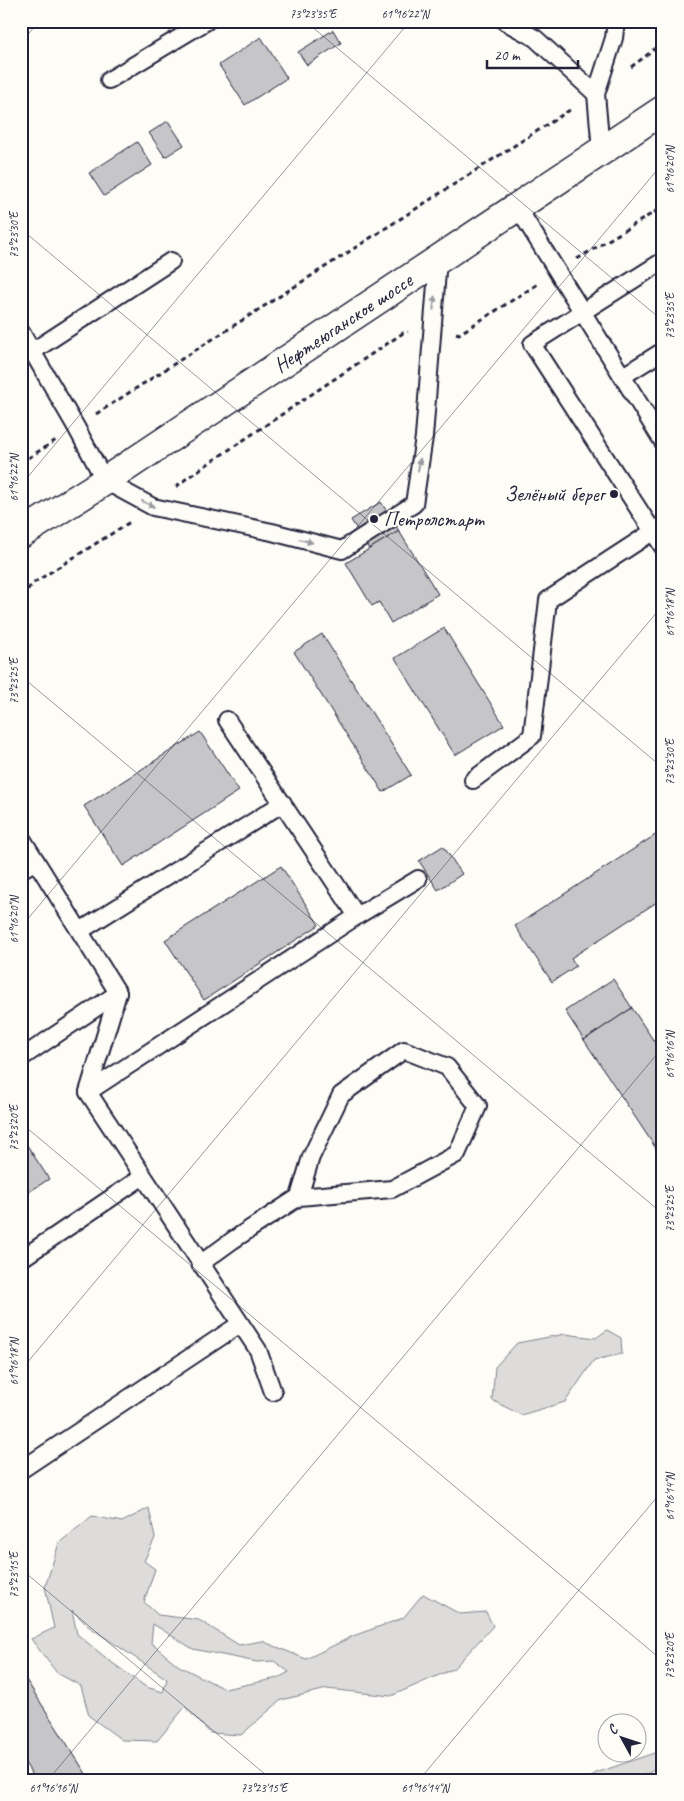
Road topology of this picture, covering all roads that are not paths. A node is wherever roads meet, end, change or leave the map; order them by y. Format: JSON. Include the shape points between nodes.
{"nodes":[{"id":1,"x":206,"y":21,"type":"edge"},
{"id":2,"x":504,"y":21,"type":"edge"},
{"id":3,"x":607,"y":21,"type":"edge"},
{"id":4,"x":616,"y":21,"type":"edge"},
{"id":5,"x":614,"y":38,"type":"junction"},
{"id":6,"x":109,"y":80,"type":"dead end"},
{"id":7,"x":596,"y":94,"type":"junction"},
{"id":8,"x":663,"y":110,"type":"edge"},
{"id":9,"x":601,"y":150,"type":"junction"},
{"id":10,"x":518,"y":208,"type":"junction"},
{"id":11,"x":438,"y":260,"type":"junction"},
{"id":12,"x":171,"y":261,"type":"dead end"},
{"id":13,"x":663,"y":261,"type":"edge"},
{"id":14,"x":582,"y":313,"type":"junction"},
{"id":15,"x":21,"y":332,"type":"edge"},
{"id":16,"x":663,"y":350,"type":"edge"},
{"id":17,"x":33,"y":351,"type":"junction"},
{"id":18,"x":623,"y":376,"type":"junction"},
{"id":19,"x":663,"y":442,"type":"edge"},
{"id":20,"x":105,"y":481,"type":"junction"},
{"id":21,"x":658,"y":528,"type":"edge"},
{"id":22,"x":21,"y":534,"type":"edge"},
{"id":23,"x":663,"y":547,"type":"edge"},
{"id":24,"x":227,"y":720,"type":"dead end"},
{"id":25,"x":472,"y":780,"type":"dead end"},
{"id":26,"x":283,"y":803,"type":"junction"},
{"id":27,"x":21,"y":837,"type":"edge"},
{"id":28,"x":36,"y":861,"type":"junction"},
{"id":29,"x":21,"y":870,"type":"edge"},
{"id":30,"x":418,"y":879,"type":"dead end"},
{"id":31,"x":357,"y":916,"type":"junction"},
{"id":32,"x":80,"y":931,"type":"junction"},
{"id":33,"x":118,"y":993,"type":"junction"},
{"id":34,"x":21,"y":1058,"type":"edge"},
{"id":35,"x":88,"y":1092,"type":"junction"},
{"id":36,"x":142,"y":1177,"type":"junction"},
{"id":37,"x":299,"y":1197,"type":"junction"},
{"id":38,"x":21,"y":1259,"type":"edge"},
{"id":39,"x":200,"y":1264,"type":"junction"},
{"id":40,"x":240,"y":1324,"type":"junction"},
{"id":41,"x":273,"y":1392,"type":"dead end"},
{"id":42,"x":21,"y":1470,"type":"edge"}],
"edges":[{"from":1,"to":6,"type":"lane"},
{"from":2,"to":7,"type":"lane","via":[[535,38]]},
{"from":3,"to":5,"type":"lane"},
{"from":4,"to":5,"type":"lane"},
{"from":5,"to":7,"type":"lane"},
{"from":7,"to":9,"type":"lane"},
{"from":8,"to":9,"type":"main road","name":"Нефтеюганское шоссе"},
{"from":9,"to":10,"type":"main road","name":"Нефтеюганское шоссе"},
{"from":10,"to":11,"type":"main road","name":"Нефтеюганское шоссе"},
{"from":10,"to":14,"type":"lane"},
{"from":11,"to":20,"type":"main road","name":"Нефтеюганское шоссе"},
{"from":20,"to":11,"type":"lane","one_way":true,"via":[[153,507],[342,550],[414,504],[424,437]]},
{"from":12,"to":17,"type":"lane"},
{"from":13,"to":14,"type":"lane"},
{"from":14,"to":18,"type":"lane"},
{"from":14,"to":21,"type":"lane","via":[[532,344]]},
{"from":15,"to":17,"type":"lane"},
{"from":16,"to":18,"type":"lane"},
{"from":17,"to":20,"type":"lane"},
{"from":18,"to":19,"type":"lane"},
{"from":20,"to":22,"type":"main road","name":"Нефтеюганское шоссе"},
{"from":21,"to":23,"type":"lane"},
{"from":21,"to":25,"type":"lane","via":[[548,600],[532,736]]},
{"from":24,"to":26,"type":"lane"},
{"from":26,"to":31,"type":"lane"},
{"from":26,"to":32,"type":"lane"},
{"from":27,"to":28,"type":"lane"},
{"from":28,"to":29,"type":"lane"},
{"from":28,"to":32,"type":"lane"},
{"from":30,"to":31,"type":"lane"},
{"from":31,"to":35,"type":"lane"},
{"from":32,"to":33,"type":"lane"},
{"from":33,"to":34,"type":"lane"},
{"from":33,"to":35,"type":"lane"},
{"from":35,"to":36,"type":"lane"},
{"from":36,"to":38,"type":"lane"},
{"from":36,"to":39,"type":"lane"},
{"from":37,"to":37,"type":"lane","via":[[392,1189],[457,1154],[478,1106],[447,1067],[404,1050],[341,1094],[311,1157]]},
{"from":37,"to":39,"type":"lane"},
{"from":39,"to":40,"type":"lane"},
{"from":40,"to":41,"type":"lane","via":[[258,1350]]},
{"from":40,"to":42,"type":"lane"}]}
